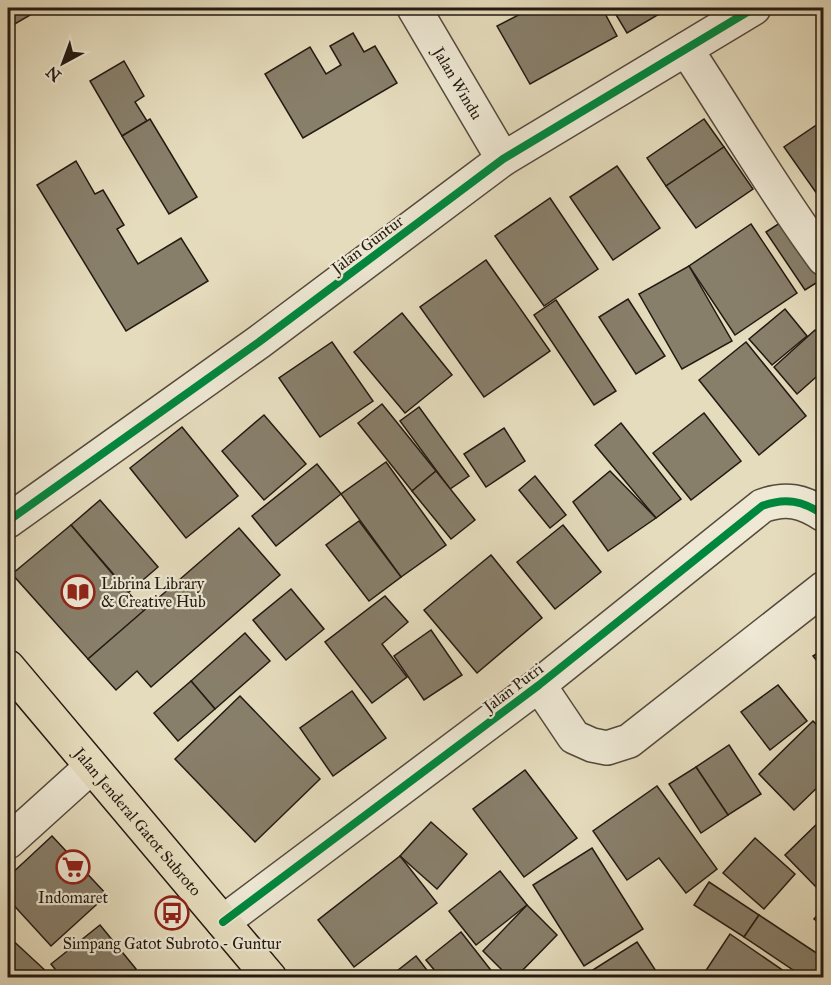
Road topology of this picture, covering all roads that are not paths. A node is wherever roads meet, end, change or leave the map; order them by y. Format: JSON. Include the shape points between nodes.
{"nodes":[{"id":1,"x":414,"y":8,"type":"edge"},
{"id":2,"x":754,"y":8,"type":"edge"},
{"id":3,"x":686,"y":49,"type":"junction"},
{"id":4,"x":503,"y":159,"type":"junction"},
{"id":5,"x":824,"y":259,"type":"edge"},
{"id":6,"x":824,"y":515,"type":"edge"},
{"id":7,"x":8,"y":521,"type":"edge"},
{"id":8,"x":824,"y":588,"type":"edge"},
{"id":9,"x":8,"y":667,"type":"edge"},
{"id":10,"x":539,"y":685,"type":"junction"},
{"id":11,"x":91,"y":767,"type":"junction"},
{"id":12,"x":8,"y":842,"type":"edge"},
{"id":13,"x":223,"y":922,"type":"junction"},
{"id":14,"x":270,"y":978,"type":"edge"}],
"edges":[{"from":1,"to":4,"type":"street","name":"Jalan Windu"},
{"from":2,"to":3,"type":"street","name":"Jalan Guntur"},
{"from":3,"to":4,"type":"street","name":"Jalan Guntur"},
{"from":3,"to":5,"type":"street","via":[[771,184]]},
{"from":4,"to":7,"type":"street","name":"Jalan Guntur","via":[[259,342]]},
{"from":6,"to":10,"type":"street","name":"Jalan Putri","via":[[796,502],[762,506]]},
{"from":8,"to":10,"type":"street","name":"Jalan Putri","via":[[629,741],[607,748],[574,737]]},
{"from":9,"to":11,"type":"main road","name":"Jalan Jenderal Gatot Subroto"},
{"from":10,"to":13,"type":"street","name":"Jalan Putri"},
{"from":11,"to":12,"type":"street"},
{"from":11,"to":13,"type":"main road","name":"Jalan Jenderal Gatot Subroto"},
{"from":13,"to":14,"type":"main road","name":"Jalan Jenderal Gatot Subroto"}]}
